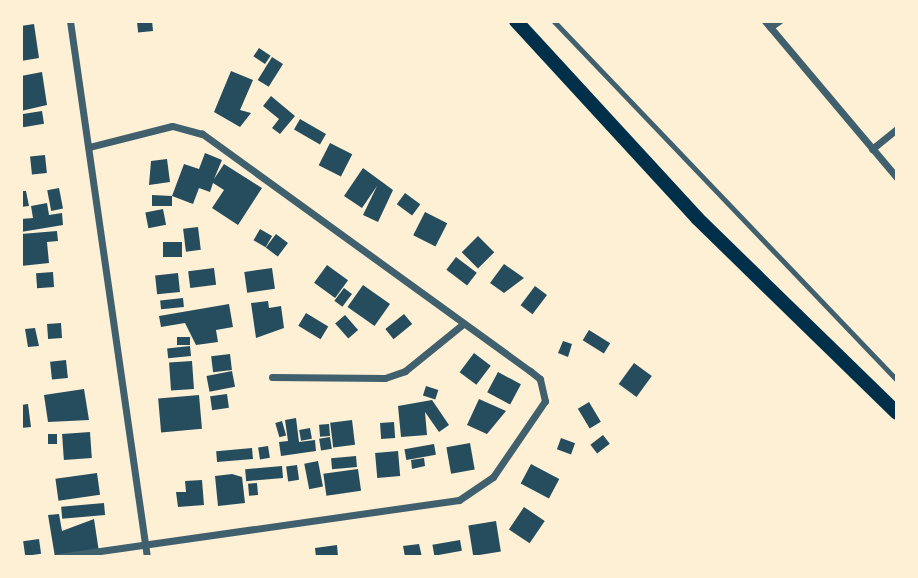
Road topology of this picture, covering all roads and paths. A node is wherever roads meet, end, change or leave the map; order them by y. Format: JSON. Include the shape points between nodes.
{"nodes":[{"id":1,"x":70,"y":21,"type":"edge"},
{"id":2,"x":516,"y":21,"type":"edge"},
{"id":3,"x":554,"y":21,"type":"edge"},
{"id":4,"x":779,"y":21,"type":"edge"},
{"id":5,"x":767,"y":24,"type":"edge"},
{"id":6,"x":897,"y":129,"type":"edge"},
{"id":7,"x":89,"y":147,"type":"junction"},
{"id":8,"x":872,"y":149,"type":"junction"},
{"id":9,"x":897,"y":178,"type":"edge"},
{"id":10,"x":463,"y":324,"type":"junction"},
{"id":11,"x":272,"y":377,"type":"dead end"},
{"id":12,"x":897,"y":380,"type":"edge"},
{"id":13,"x":897,"y":413,"type":"edge"},
{"id":14,"x":145,"y":544,"type":"junction"},
{"id":15,"x":58,"y":557,"type":"edge"},
{"id":16,"x":147,"y":557,"type":"edge"}],
"edges":[{"from":1,"to":7,"type":"street"},
{"from":2,"to":13,"type":"highway","via":[[696,218]]},
{"from":3,"to":12,"type":"lane"},
{"from":4,"to":5,"type":"street"},
{"from":5,"to":8,"type":"street"},
{"from":6,"to":8,"type":"street"},
{"from":7,"to":10,"type":"street","via":[[162,128],[192,129]]},
{"from":7,"to":14,"type":"street"},
{"from":8,"to":9,"type":"street"},
{"from":10,"to":11,"type":"street","via":[[405,371],[385,378]]},
{"from":10,"to":14,"type":"street","via":[[530,371],[544,391],[542,411],[493,477],[459,500]]},
{"from":14,"to":15,"type":"street"},
{"from":14,"to":16,"type":"street"}]}
